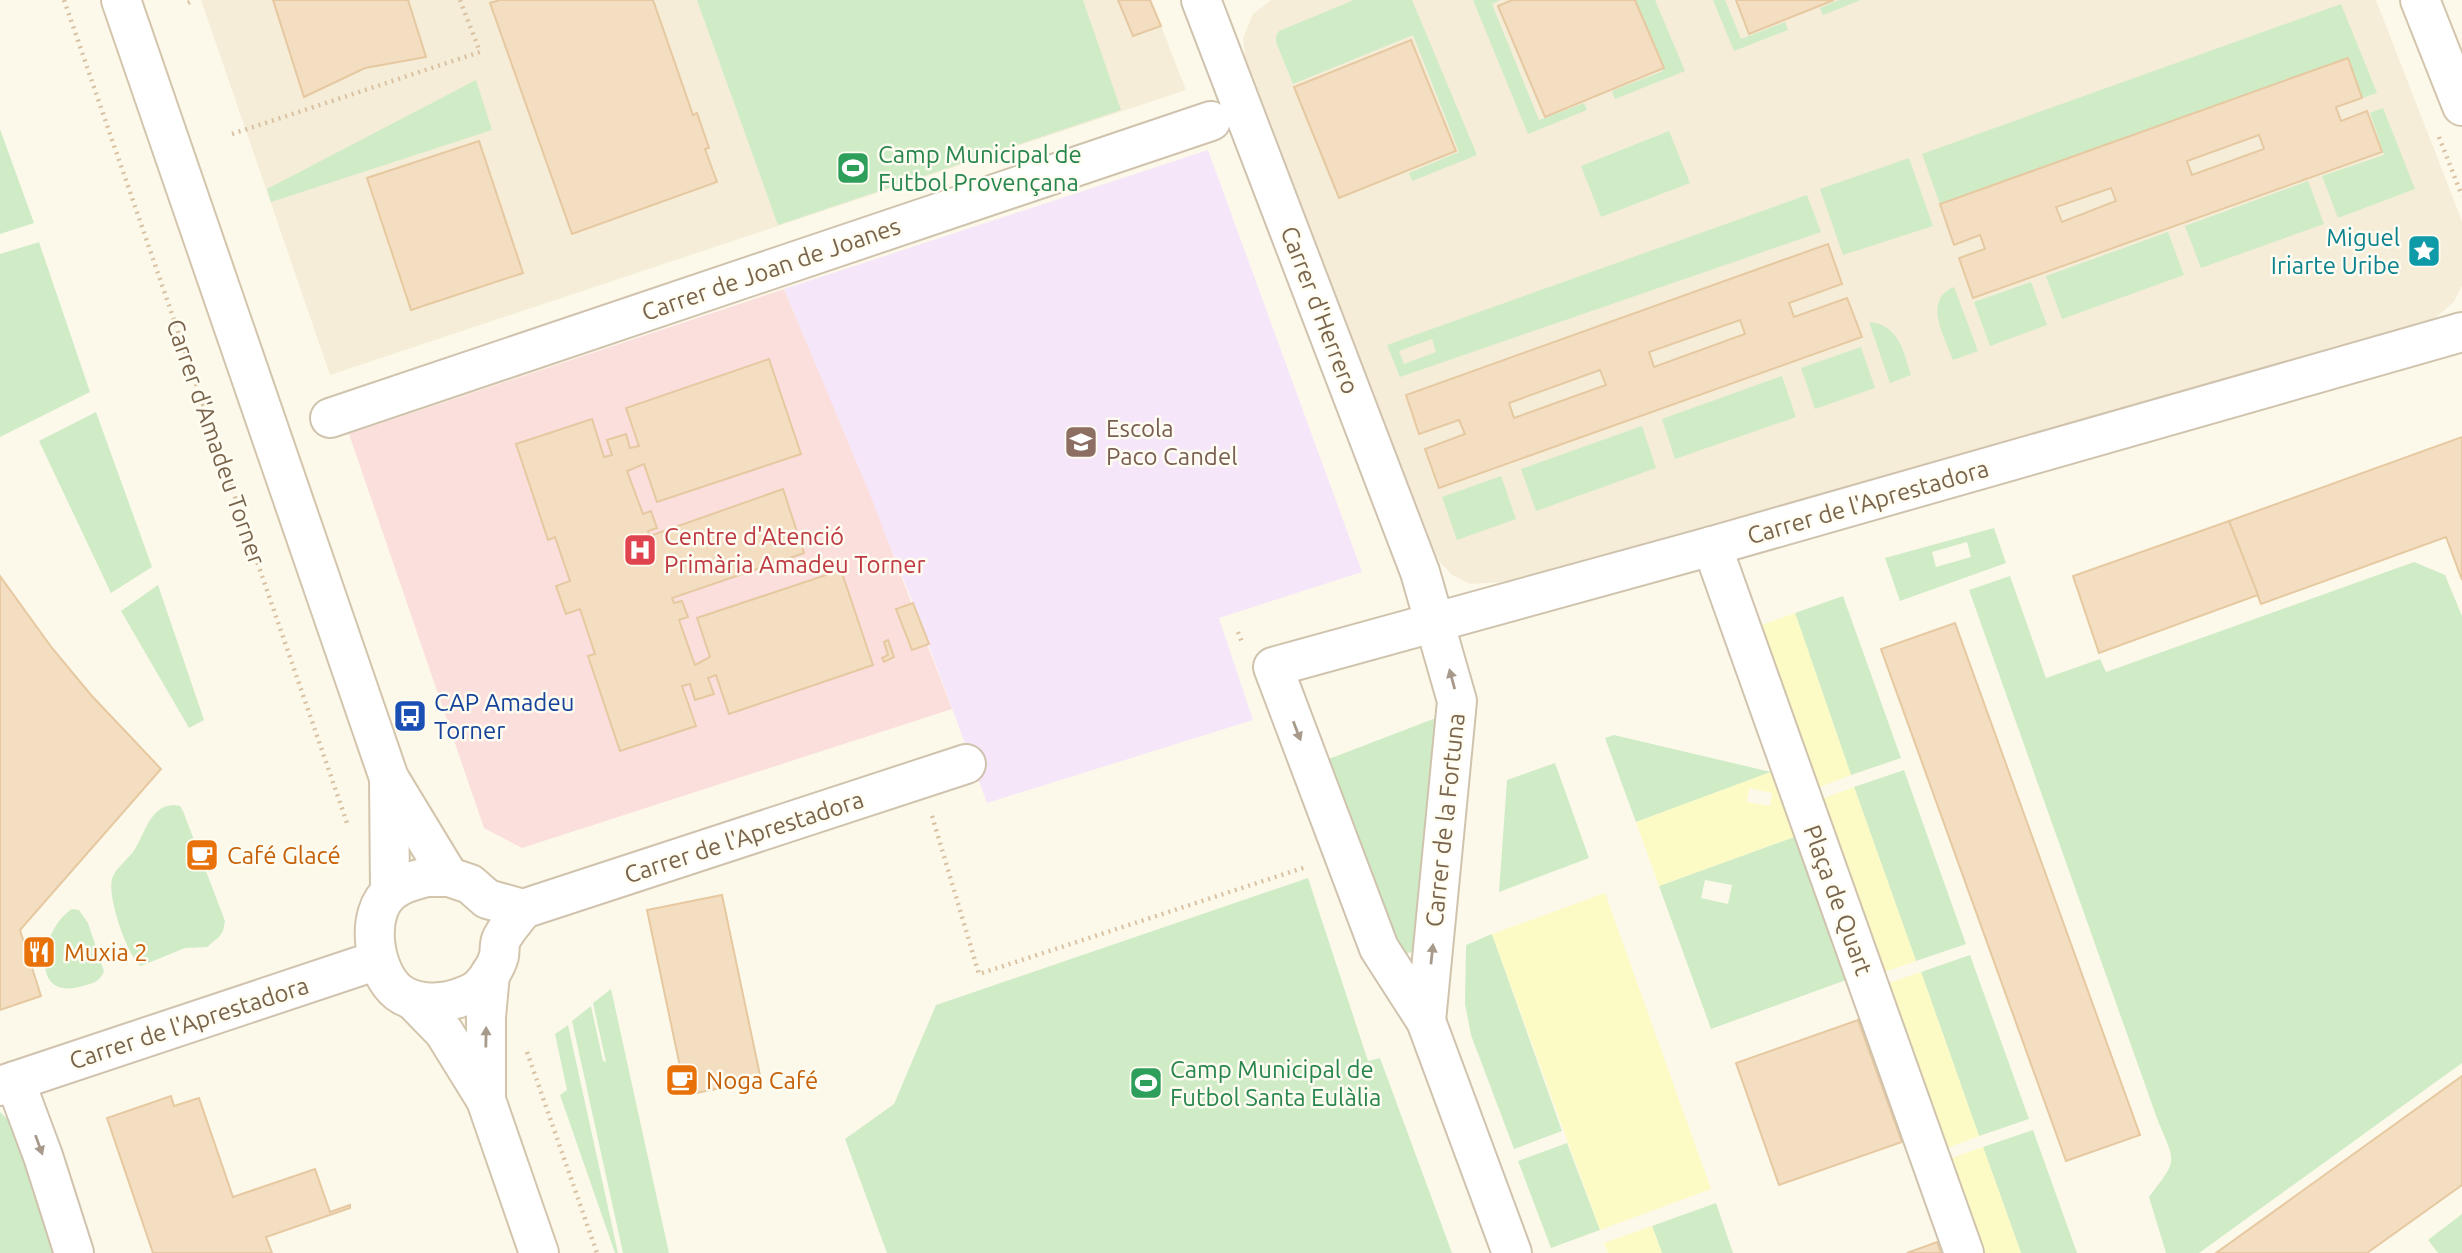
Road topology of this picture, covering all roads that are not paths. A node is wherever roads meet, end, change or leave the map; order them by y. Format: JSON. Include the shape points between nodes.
{"nodes":[{"id":1,"x":121,"y":0,"type":"edge"},
{"id":2,"x":1201,"y":0,"type":"edge"},
{"id":3,"x":2420,"y":0,"type":"edge"},
{"id":4,"x":2462,"y":106,"type":"edge"},
{"id":5,"x":1211,"y":121,"type":"dead end"},
{"id":6,"x":2462,"y":332,"type":"edge"},
{"id":7,"x":330,"y":418,"type":"dead end"},
{"id":8,"x":1712,"y":546,"type":"junction"},
{"id":9,"x":1436,"y":622,"type":"junction"},
{"id":10,"x":1273,"y":667,"type":"joint"},
{"id":11,"x":966,"y":764,"type":"dead end"},
{"id":12,"x":389,"y":778,"type":"junction"},
{"id":13,"x":449,"y":877,"type":"junction"},
{"id":14,"x":390,"y":892,"type":"junction"},
{"id":15,"x":523,"y":909,"type":"junction"},
{"id":16,"x":378,"y":960,"type":"junction"},
{"id":17,"x":490,"y":974,"type":"junction"},
{"id":18,"x":413,"y":1000,"type":"junction"},
{"id":19,"x":1426,"y":1021,"type":"junction"},
{"id":20,"x":7,"y":1084,"type":"edge"},
{"id":21,"x":485,"y":1100,"type":"junction"},
{"id":22,"x":74,"y":1253,"type":"edge"},
{"id":23,"x":539,"y":1253,"type":"edge"},
{"id":24,"x":1512,"y":1253,"type":"edge"},
{"id":25,"x":1964,"y":1253,"type":"edge"}],
"edges":[{"from":1,"to":12,"type":"street"},
{"from":2,"to":9,"type":"street","name":"Carrer d'Herrero"},
{"from":3,"to":4,"type":"street"},
{"from":5,"to":7,"type":"street","name":"Carrer de Joan de Joanes"},
{"from":6,"to":8,"type":"street","name":"Carrer de l'Aprestadora"},
{"from":8,"to":9,"type":"street","name":"Carrer de l'Aprestadora"},
{"from":8,"to":25,"type":"street","name":"Plaça de Quart"},
{"from":9,"to":10,"type":"street","name":"Carrer de l'Aprestadora"},
{"from":19,"to":9,"type":"street","name":"Carrer de la Fortuna","one_way":true,"via":[[1457,701]]},
{"from":10,"to":19,"type":"street","name":"Carrer de la Fortuna","one_way":true,"via":[[1379,948]]},
{"from":11,"to":15,"type":"street","name":"Carrer de l'Aprestadora"},
{"from":12,"to":13,"type":"street"},
{"from":12,"to":14,"type":"street"},
{"from":13,"to":14,"type":"street","via":[[427,877]]},
{"from":13,"to":15,"type":"street","via":[[470,884],[487,899]]},
{"from":14,"to":16,"type":"street","via":[[379,908],[373,935]]},
{"from":15,"to":17,"type":"street","via":[[501,940]]},
{"from":16,"to":18,"type":"street","via":[[398,992]]},
{"from":16,"to":20,"type":"street","name":"Carrer de l'Aprestadora"},
{"from":17,"to":18,"type":"street","via":[[479,988],[460,998],[436,1003]]},
{"from":21,"to":17,"type":"street","one_way":true},
{"from":18,"to":21,"type":"street","via":[[444,1032]]},
{"from":19,"to":24,"type":"street","name":"Carrer de la Fortuna"},
{"from":20,"to":22,"type":"street","one_way":true,"via":[[43,1156]]},
{"from":21,"to":23,"type":"street"}]}
